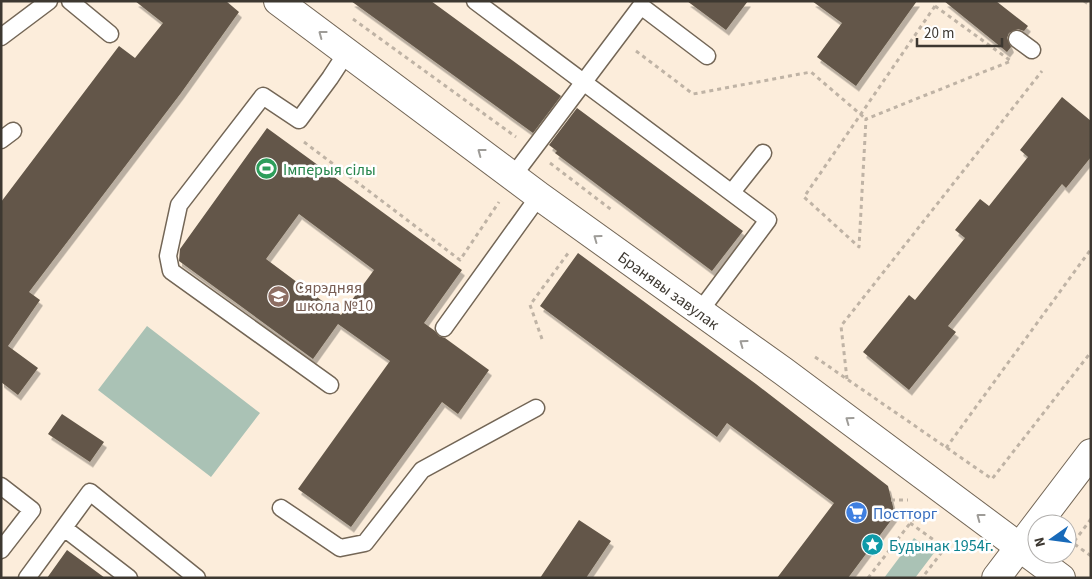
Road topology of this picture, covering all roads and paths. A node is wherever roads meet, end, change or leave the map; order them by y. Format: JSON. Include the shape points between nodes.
{"nodes":[{"id":1,"x":49,"y":1,"type":"edge"},
{"id":2,"x":70,"y":1,"type":"edge"},
{"id":3,"x":278,"y":1,"type":"edge"},
{"id":4,"x":475,"y":1,"type":"edge"},
{"id":5,"x":1084,"y":1,"type":"edge"},
{"id":6,"x":1091,"y":6,"type":"edge"},
{"id":7,"x":352,"y":18,"type":"dead end"},
{"id":8,"x":110,"y":34,"type":"dead end"},
{"id":9,"x":1,"y":37,"type":"edge"},
{"id":10,"x":618,"y":37,"type":"junction"},
{"id":11,"x":1017,"y":39,"type":"dead end"},
{"id":12,"x":1032,"y":50,"type":"dead end"},
{"id":13,"x":347,"y":52,"type":"junction"},
{"id":14,"x":706,"y":56,"type":"dead end"},
{"id":15,"x":1047,"y":65,"type":"dead end"},
{"id":16,"x":585,"y":82,"type":"junction"},
{"id":17,"x":861,"y":114,"type":"junction"},
{"id":18,"x":299,"y":120,"type":"junction"},
{"id":19,"x":866,"y":120,"type":"junction"},
{"id":20,"x":533,"y":150,"type":"junction"},
{"id":21,"x":763,"y":153,"type":"dead end"},
{"id":22,"x":504,"y":185,"type":"junction"},
{"id":23,"x":732,"y":192,"type":"junction"},
{"id":24,"x":538,"y":196,"type":"junction"},
{"id":25,"x":619,"y":216,"type":"dead end"},
{"id":26,"x":573,"y":246,"type":"dead end"},
{"id":27,"x":1091,"y":249,"type":"edge"},
{"id":28,"x":700,"y":311,"type":"junction"},
{"id":29,"x":444,"y":328,"type":"dead end"},
{"id":30,"x":542,"y":339,"type":"dead end"},
{"id":31,"x":1091,"y":352,"type":"edge"},
{"id":32,"x":815,"y":357,"type":"dead end"},
{"id":33,"x":848,"y":380,"type":"junction"},
{"id":34,"x":330,"y":385,"type":"dead end"},
{"id":35,"x":536,"y":408,"type":"dead end"},
{"id":36,"x":946,"y":448,"type":"junction"},
{"id":37,"x":1091,"y":453,"type":"edge"},
{"id":38,"x":1,"y":486,"type":"edge"},
{"id":39,"x":281,"y":508,"type":"dead end"},
{"id":40,"x":1091,"y":519,"type":"edge"},
{"id":41,"x":910,"y":523,"type":"dead end"},
{"id":42,"x":64,"y":528,"type":"junction"},
{"id":43,"x":1019,"y":546,"type":"junction"},
{"id":44,"x":1,"y":550,"type":"edge"},
{"id":45,"x":1091,"y":556,"type":"edge"},
{"id":46,"x":28,"y":578,"type":"edge"},
{"id":47,"x":129,"y":578,"type":"edge"},
{"id":48,"x":198,"y":578,"type":"edge"},
{"id":49,"x":922,"y":578,"type":"edge"},
{"id":50,"x":996,"y":578,"type":"edge"},
{"id":51,"x":1061,"y":578,"type":"edge"}],
"edges":[{"from":1,"to":9,"type":"lane"},
{"from":2,"to":8,"type":"lane"},
{"from":13,"to":3,"type":"street","name":"Бранявы завулак","one_way":true},
{"from":4,"to":16,"type":"lane"},
{"from":5,"to":6,"type":"path"},
{"from":7,"to":20,"type":"path"},
{"from":10,"to":14,"type":"lane","via":[[642,6]]},
{"from":10,"to":16,"type":"lane"},
{"from":10,"to":17,"type":"path","via":[[693,94],[811,72]]},
{"from":11,"to":12,"type":"lane"},
{"from":13,"to":18,"type":"lane"},
{"from":22,"to":13,"type":"street","name":"Бранявы завулак","one_way":true},
{"from":15,"to":33,"type":"path","via":[[841,326]]},
{"from":16,"to":20,"type":"lane"},
{"from":16,"to":23,"type":"lane"},
{"from":17,"to":19,"type":"path"},
{"from":17,"to":19,"type":"path","via":[[804,197],[859,247]]},
{"from":17,"to":19,"type":"path","via":[[935,6],[1011,61]]},
{"from":18,"to":22,"type":"path","via":[[298,138],[460,260],[500,203]]},
{"from":18,"to":34,"type":"lane","via":[[263,96],[179,205],[168,256],[171,271]]},
{"from":20,"to":22,"type":"lane"},
{"from":20,"to":25,"type":"path"},
{"from":21,"to":23,"type":"lane"},
{"from":22,"to":24,"type":"street","name":"Бранявы завулак"},
{"from":23,"to":28,"type":"lane","via":[[768,220]]},
{"from":28,"to":24,"type":"street","name":"Бранявы завулак","one_way":true},
{"from":24,"to":29,"type":"lane"},
{"from":26,"to":30,"type":"path","via":[[530,305]]},
{"from":27,"to":36,"type":"path"},
{"from":43,"to":28,"type":"street","name":"Бранявы завулак","one_way":true},
{"from":31,"to":36,"type":"path","via":[[992,479]]},
{"from":32,"to":33,"type":"path"},
{"from":33,"to":36,"type":"path"},
{"from":35,"to":39,"type":"lane","via":[[422,470],[365,543],[340,548]]},
{"from":37,"to":43,"type":"street"},
{"from":38,"to":44,"type":"lane","via":[[32,510]]},
{"from":40,"to":45,"type":"path","via":[[1073,543]]},
{"from":41,"to":49,"type":"path","via":[[945,548]]},
{"from":42,"to":46,"type":"lane"},
{"from":42,"to":47,"type":"lane"},
{"from":42,"to":48,"type":"lane","via":[[90,492]]},
{"from":43,"to":50,"type":"street"},
{"from":43,"to":51,"type":"street","name":"Бранявы завулак"}]}
